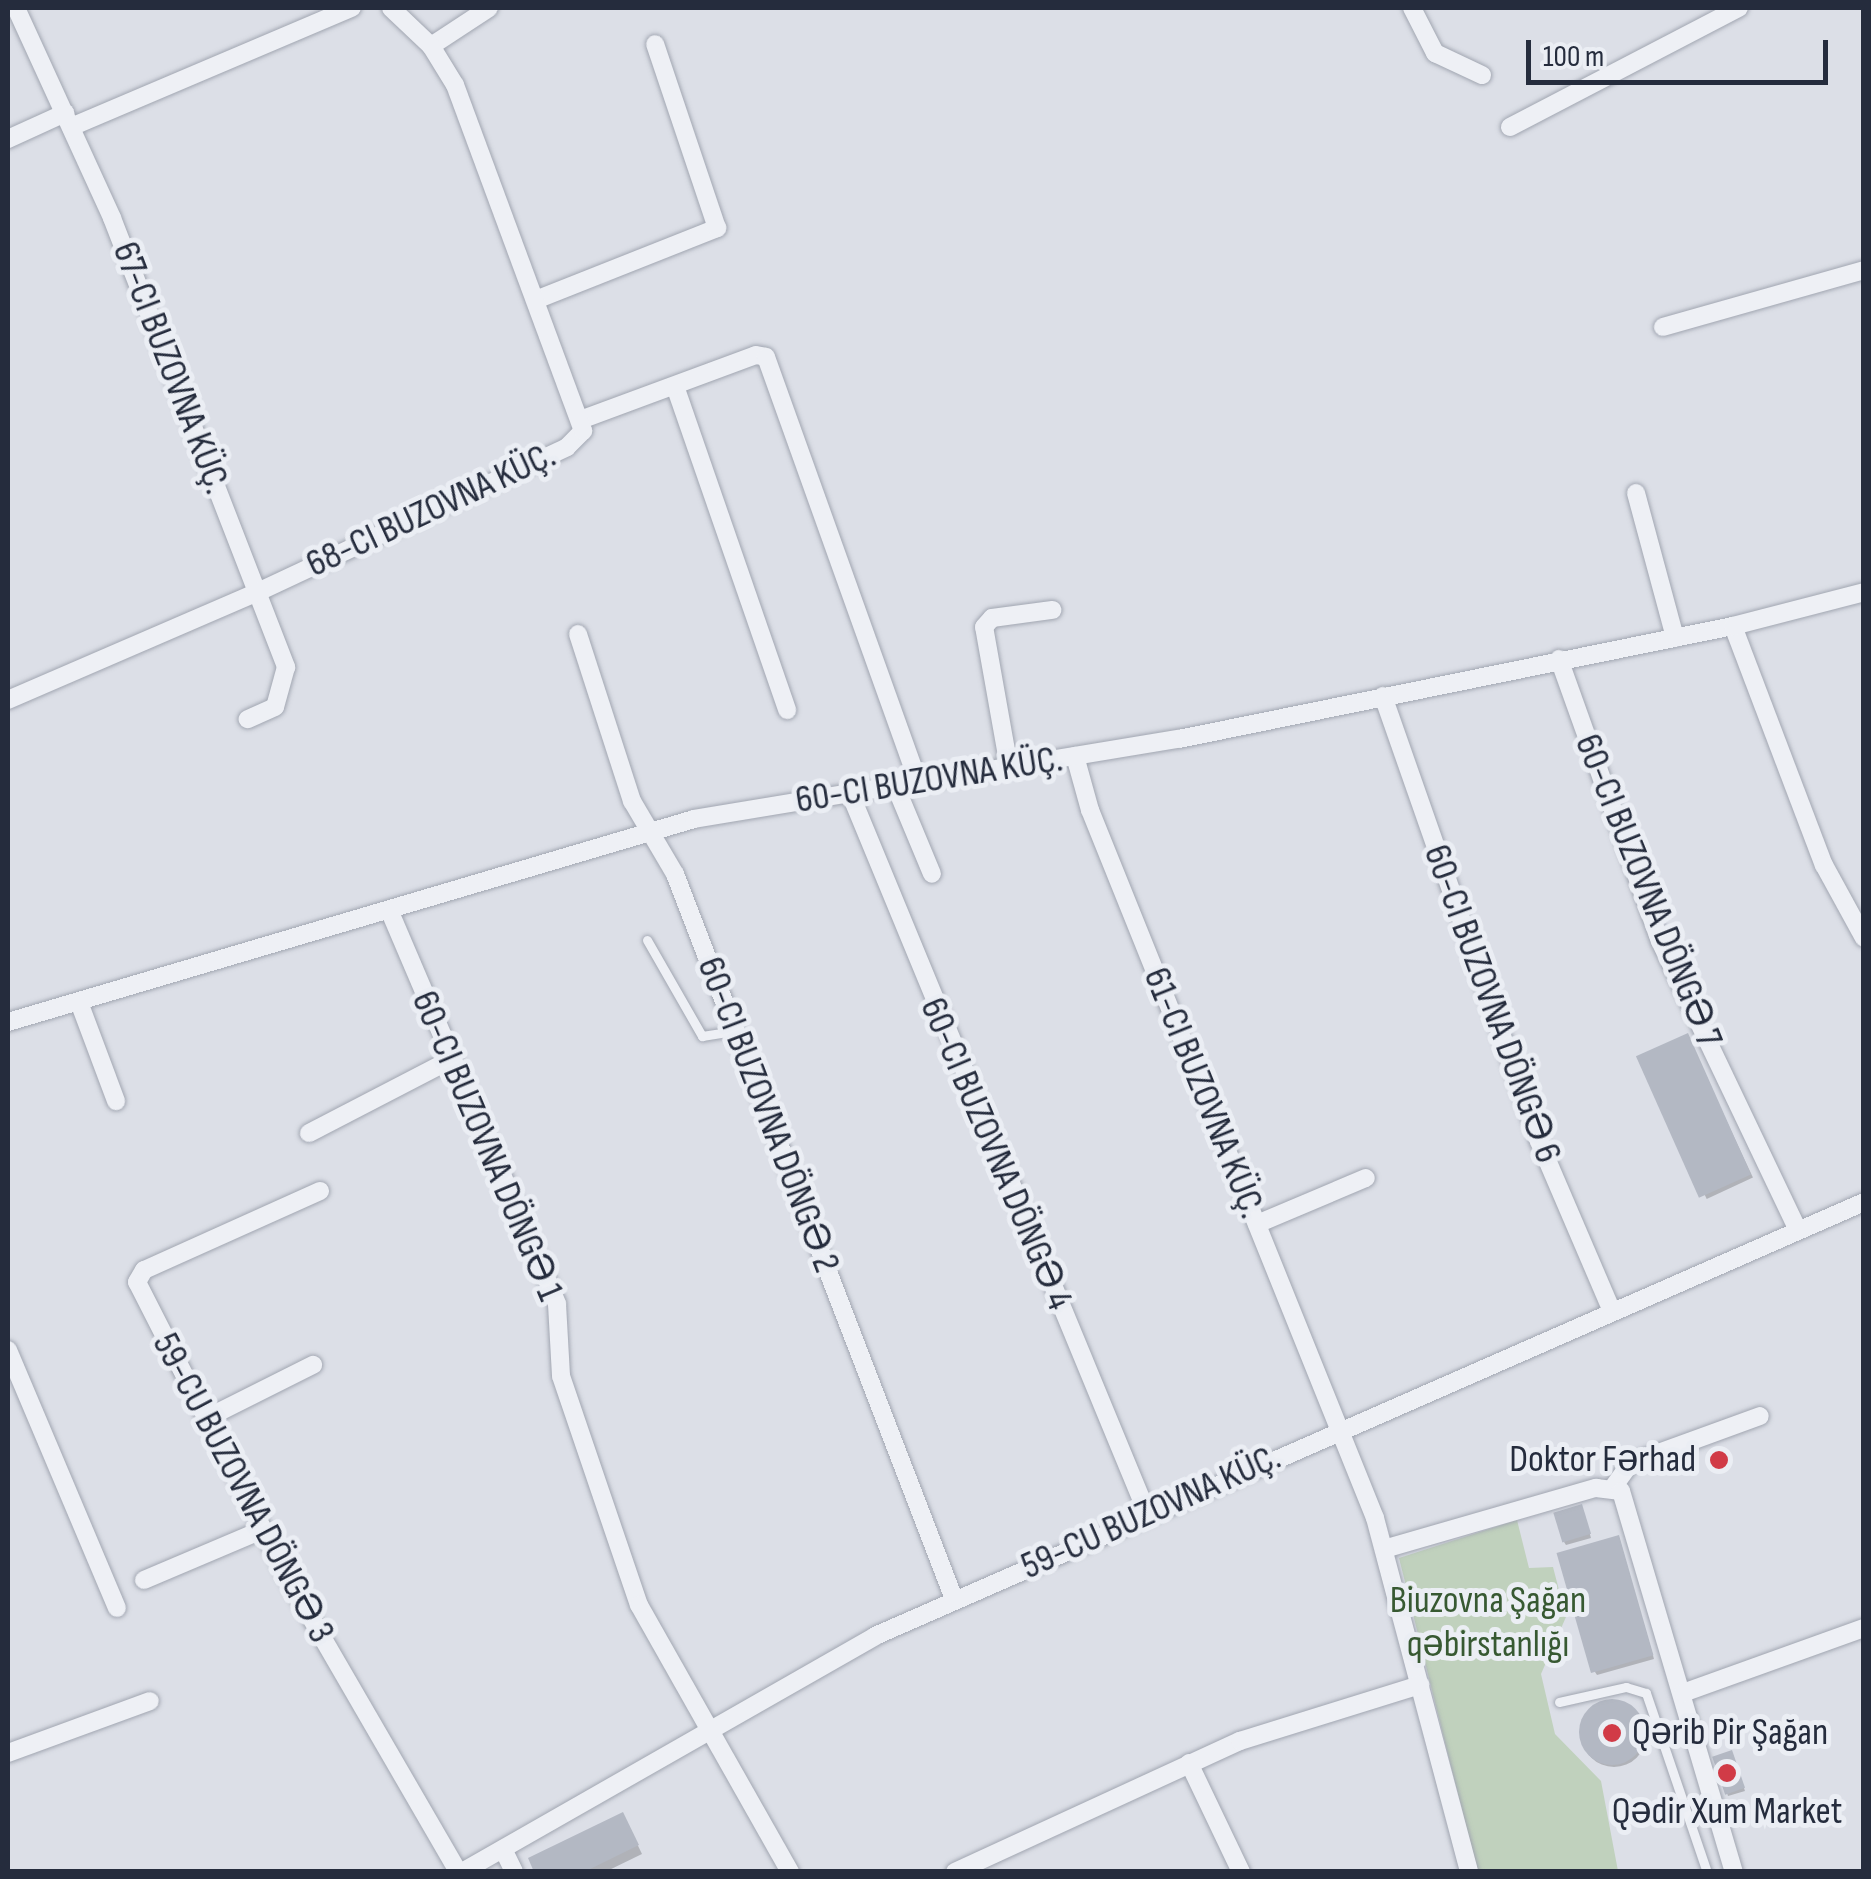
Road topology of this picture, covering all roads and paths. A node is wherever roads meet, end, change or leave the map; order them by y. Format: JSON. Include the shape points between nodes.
{"nodes":[{"id":1,"x":16,"y":8,"type":"edge"},
{"id":2,"x":352,"y":8,"type":"edge"},
{"id":3,"x":391,"y":8,"type":"edge"},
{"id":4,"x":489,"y":8,"type":"edge"},
{"id":5,"x":1412,"y":8,"type":"edge"},
{"id":6,"x":1739,"y":8,"type":"edge"},
{"id":7,"x":655,"y":44,"type":"dead end"},
{"id":8,"x":430,"y":46,"type":"junction"},
{"id":9,"x":1482,"y":75,"type":"dead end"},
{"id":10,"x":68,"y":120,"type":"junction"},
{"id":11,"x":1510,"y":127,"type":"dead end"},
{"id":12,"x":8,"y":139,"type":"edge"},
{"id":13,"x":1864,"y":270,"type":"edge"},
{"id":14,"x":538,"y":300,"type":"junction"},
{"id":15,"x":1663,"y":327,"type":"dead end"},
{"id":16,"x":675,"y":386,"type":"junction"},
{"id":17,"x":583,"y":418,"type":"junction"},
{"id":18,"x":1636,"y":493,"type":"dead end"},
{"id":19,"x":258,"y":592,"type":"junction"},
{"id":20,"x":1864,"y":592,"type":"edge"},
{"id":21,"x":1052,"y":610,"type":"dead end"},
{"id":22,"x":1733,"y":626,"type":"junction"},
{"id":23,"x":578,"y":634,"type":"dead end"},
{"id":24,"x":1675,"y":638,"type":"junction"},
{"id":25,"x":1559,"y":659,"type":"junction"},
{"id":26,"x":1382,"y":696,"type":"junction"},
{"id":27,"x":8,"y":700,"type":"edge"},
{"id":28,"x":787,"y":710,"type":"dead end"},
{"id":29,"x":248,"y":719,"type":"dead end"},
{"id":30,"x":1075,"y":756,"type":"junction"},
{"id":31,"x":1009,"y":766,"type":"junction"},
{"id":32,"x":918,"y":781,"type":"junction"},
{"id":33,"x":894,"y":785,"type":"junction"},
{"id":34,"x":850,"y":793,"type":"junction"},
{"id":35,"x":650,"y":832,"type":"junction"},
{"id":36,"x":932,"y":874,"type":"dead end"},
{"id":37,"x":390,"y":912,"type":"junction"},
{"id":38,"x":1864,"y":938,"type":"edge"},
{"id":39,"x":647,"y":940,"type":"dead end"},
{"id":40,"x":79,"y":1002,"type":"junction"},
{"id":41,"x":8,"y":1022,"type":"edge"},
{"id":42,"x":735,"y":1031,"type":"junction"},
{"id":43,"x":450,"y":1060,"type":"junction"},
{"id":44,"x":116,"y":1101,"type":"dead end"},
{"id":45,"x":309,"y":1133,"type":"dead end"},
{"id":46,"x":1366,"y":1178,"type":"dead end"},
{"id":47,"x":320,"y":1191,"type":"dead end"},
{"id":48,"x":1864,"y":1202,"type":"edge"},
{"id":49,"x":1257,"y":1224,"type":"junction"},
{"id":50,"x":1797,"y":1228,"type":"junction"},
{"id":51,"x":1611,"y":1309,"type":"junction"},
{"id":52,"x":8,"y":1350,"type":"edge"},
{"id":53,"x":313,"y":1364,"type":"dead end"},
{"id":54,"x":1760,"y":1416,"type":"dead end"},
{"id":55,"x":205,"y":1419,"type":"junction"},
{"id":56,"x":1340,"y":1428,"type":"junction"},
{"id":57,"x":1614,"y":1486,"type":"junction"},
{"id":58,"x":1147,"y":1513,"type":"junction"},
{"id":59,"x":262,"y":1530,"type":"junction"},
{"id":60,"x":1384,"y":1550,"type":"junction"},
{"id":61,"x":144,"y":1580,"type":"dead end"},
{"id":62,"x":954,"y":1599,"type":"junction"},
{"id":63,"x":118,"y":1608,"type":"dead end"},
{"id":64,"x":1864,"y":1628,"type":"edge"},
{"id":65,"x":1420,"y":1686,"type":"junction"},
{"id":66,"x":1683,"y":1694,"type":"junction"},
{"id":67,"x":150,"y":1701,"type":"dead end"},
{"id":68,"x":1559,"y":1702,"type":"dead end"},
{"id":69,"x":708,"y":1732,"type":"junction"},
{"id":70,"x":8,"y":1753,"type":"edge"},
{"id":71,"x":1189,"y":1763,"type":"junction"},
{"id":72,"x":504,"y":1850,"type":"junction"},
{"id":73,"x":460,"y":1872,"type":"edge"},
{"id":74,"x":514,"y":1872,"type":"edge"},
{"id":75,"x":790,"y":1872,"type":"edge"},
{"id":76,"x":955,"y":1872,"type":"edge"},
{"id":77,"x":1242,"y":1872,"type":"edge"},
{"id":78,"x":1469,"y":1872,"type":"edge"},
{"id":79,"x":1707,"y":1872,"type":"edge"},
{"id":80,"x":1734,"y":1872,"type":"edge"}],
"edges":[{"from":1,"to":10,"type":"street","name":"67-CI BUZOVNA KÜÇ."},
{"from":2,"to":10,"type":"street"},
{"from":3,"to":8,"type":"street","name":"68-CI BUZOVNA KÜÇ."},
{"from":4,"to":8,"type":"street"},
{"from":5,"to":9,"type":"street","via":[[1435,53]]},
{"from":6,"to":11,"type":"street"},
{"from":7,"to":14,"type":"street","via":[[717,228]]},
{"from":8,"to":14,"type":"street","name":"68-CI BUZOVNA KÜÇ.","via":[[463,103]]},
{"from":10,"to":12,"type":"street"},
{"from":10,"to":19,"type":"street","name":"67-CI BUZOVNA KÜÇ."},
{"from":13,"to":15,"type":"street"},
{"from":14,"to":17,"type":"street","name":"68-CI BUZOVNA KÜÇ."},
{"from":16,"to":17,"type":"street"},
{"from":16,"to":28,"type":"street"},
{"from":16,"to":32,"type":"street","via":[[756,355],[773,364]]},
{"from":17,"to":19,"type":"street","name":"68-CI BUZOVNA KÜÇ.","via":[[583,431],[567,447]]},
{"from":18,"to":24,"type":"street"},
{"from":19,"to":27,"type":"street","name":"68-CI BUZOVNA KÜÇ."},
{"from":19,"to":29,"type":"street","name":"67-CI BUZOVNA KÜÇ.","via":[[286,682],[274,707]]},
{"from":20,"to":22,"type":"street"},
{"from":21,"to":31,"type":"street","via":[[992,618],[984,626]]},
{"from":22,"to":24,"type":"street"},
{"from":22,"to":38,"type":"street","via":[[1824,865]]},
{"from":23,"to":35,"type":"street","via":[[632,801]]},
{"from":24,"to":25,"type":"street"},
{"from":25,"to":26,"type":"street"},
{"from":25,"to":50,"type":"street","via":[[1660,941]]},
{"from":26,"to":30,"type":"street"},
{"from":26,"to":51,"type":"street","via":[[1539,1140]]},
{"from":30,"to":31,"type":"street"},
{"from":30,"to":49,"type":"street","name":"61-CI BUZOVNA KÜÇ.","via":[[1090,810]]},
{"from":31,"to":32,"type":"street"},
{"from":32,"to":33,"type":"street"},
{"from":33,"to":34,"type":"street"},
{"from":33,"to":36,"type":"street"},
{"from":34,"to":35,"type":"street"},
{"from":34,"to":58,"type":"street"},
{"from":35,"to":37,"type":"street"},
{"from":35,"to":42,"type":"street","via":[[669,859]]},
{"from":37,"to":40,"type":"street"},
{"from":37,"to":43,"type":"street"},
{"from":39,"to":42,"type":"lane","via":[[702,1036]]},
{"from":40,"to":41,"type":"street"},
{"from":40,"to":44,"type":"street"},
{"from":42,"to":62,"type":"street"},
{"from":43,"to":45,"type":"street"},
{"from":43,"to":69,"type":"street","via":[[556,1304],[561,1376],[639,1605]]},
{"from":46,"to":49,"type":"street"},
{"from":47,"to":55,"type":"street","name":"59-CU BUZOVNA DÖNGƏ 3","via":[[138,1274],[161,1337]]},
{"from":48,"to":50,"type":"street","name":"59-CU BUZOVNA KÜÇ."},
{"from":49,"to":56,"type":"street","name":"61-CI BUZOVNA KÜÇ."},
{"from":50,"to":51,"type":"street","name":"59-CU BUZOVNA KÜÇ."},
{"from":51,"to":56,"type":"street","name":"59-CU BUZOVNA KÜÇ."},
{"from":52,"to":63,"type":"street"},
{"from":53,"to":55,"type":"street"},
{"from":54,"to":57,"type":"street","via":[[1631,1463]]},
{"from":55,"to":59,"type":"street","name":"59-CU BUZOVNA DÖNGƏ 3"},
{"from":56,"to":58,"type":"street","name":"59-CU BUZOVNA KÜÇ."},
{"from":56,"to":60,"type":"street","name":"61-CI BUZOVNA KÜÇ."},
{"from":57,"to":60,"type":"street"},
{"from":57,"to":66,"type":"street","via":[[1630,1508]]},
{"from":58,"to":62,"type":"street","name":"59-CU BUZOVNA KÜÇ."},
{"from":59,"to":61,"type":"street"},
{"from":59,"to":73,"type":"street","name":"59-CU BUZOVNA DÖNGƏ 3"},
{"from":60,"to":65,"type":"street","name":"61-CI BUZOVNA KÜÇ."},
{"from":62,"to":69,"type":"street","name":"59-CU BUZOVNA KÜÇ."},
{"from":64,"to":66,"type":"street"},
{"from":65,"to":71,"type":"street","via":[[1325,1710]]},
{"from":65,"to":78,"type":"street","name":"61-CI BUZOVNA KÜÇ."},
{"from":66,"to":80,"type":"street"},
{"from":67,"to":70,"type":"street"},
{"from":68,"to":79,"type":"lane","via":[[1626,1687],[1646,1694]]},
{"from":69,"to":72,"type":"street","name":"59-CU BUZOVNA KÜÇ."},
{"from":69,"to":75,"type":"street"},
{"from":71,"to":76,"type":"street"},
{"from":71,"to":77,"type":"street"},
{"from":72,"to":73,"type":"street","name":"59-CU BUZOVNA KÜÇ."},
{"from":72,"to":74,"type":"street"}]}
